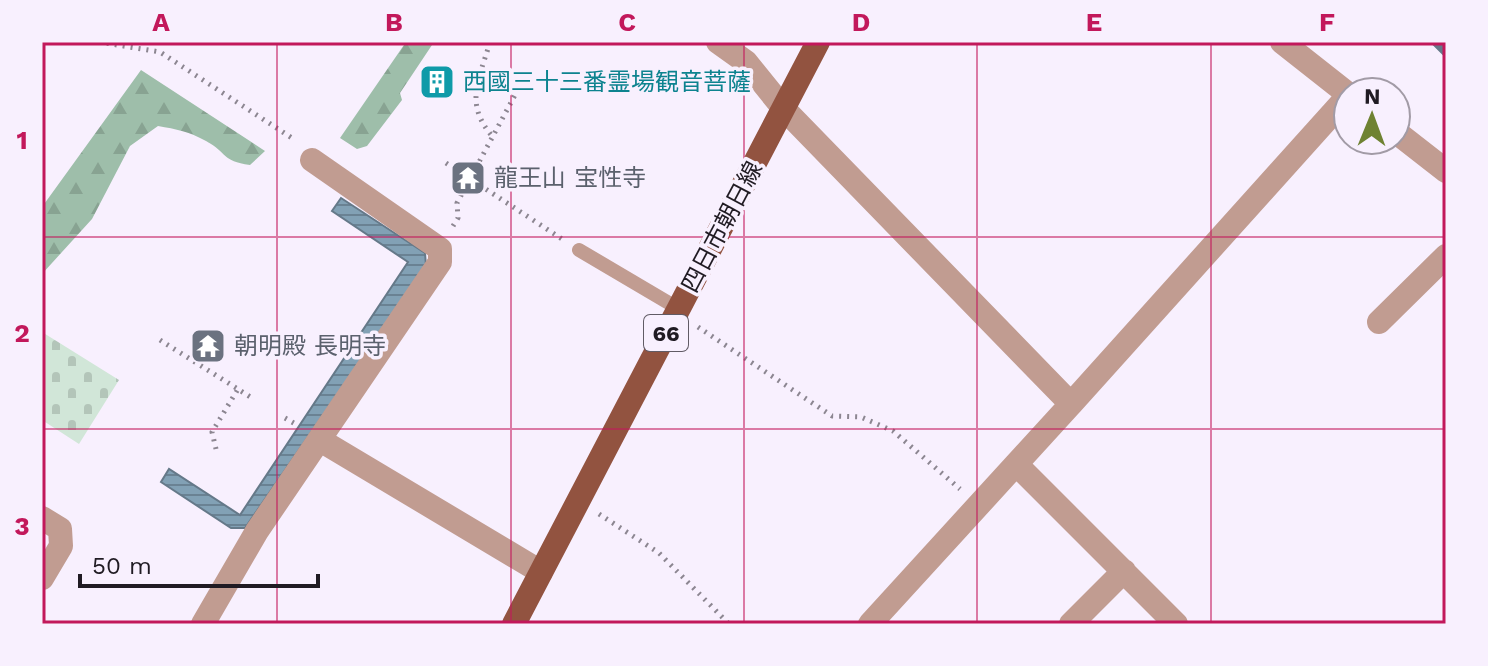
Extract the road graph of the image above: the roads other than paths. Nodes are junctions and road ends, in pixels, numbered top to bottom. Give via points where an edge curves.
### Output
1 (718, 42) edge
2 (818, 42) edge
3 (1282, 42) edge
4 (1332, 82) edge
5 (784, 109) junction
6 (1332, 113) edge
7 (1412, 144) edge
8 (312, 160) road end
9 (1446, 171) edge
10 (579, 250) road end
11 (1446, 256) edge
12 (678, 311) junction
13 (1379, 322) dead end
14 (1071, 404) junction
15 (320, 440) junction
16 (1017, 465) junction
17 (42, 518) edge
18 (1124, 571) junction
19 (541, 572) junction
20 (42, 578) edge
21 (1164, 620) edge
22 (203, 624) edge
23 (514, 624) edge
24 (870, 624) edge
25 (1071, 624) edge

1 - 5 street via 746,62
2 - 5 main road, 四日市朝日線 / 66
3 - 4 street
5 - 12 main road, 四日市朝日線 / 66
5 - 14 street
6 - 14 street
7 - 9 street
8 - 15 street via 440,249 440,262
10 - 12 lane
11 - 13 street
12 - 19 main road, 四日市朝日線 / 66
14 - 16 street
15 - 19 street
15 - 22 street via 257,531
16 - 18 street
16 - 24 street
17 - 20 street via 60,529 61,546
18 - 21 street
18 - 25 street
19 - 23 main road, 四日市朝日線 / 66

